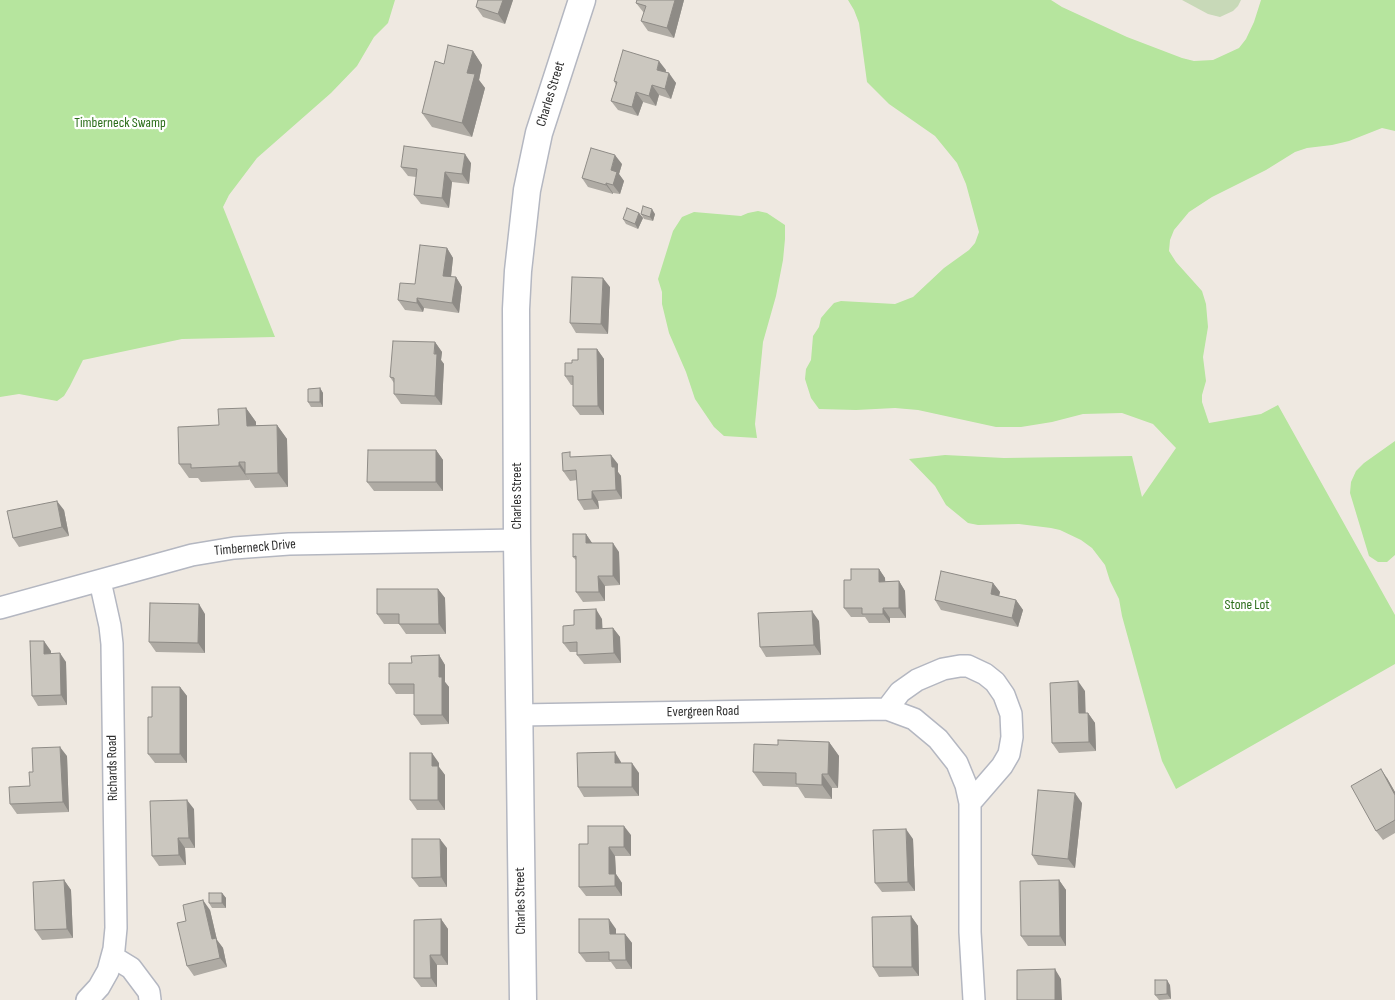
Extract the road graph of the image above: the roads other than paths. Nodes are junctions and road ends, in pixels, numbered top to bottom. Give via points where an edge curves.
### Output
1 (582, 0) edge
2 (517, 540) junction
3 (100, 581) junction
4 (0, 608) edge
5 (886, 709) junction
6 (519, 715) junction
7 (970, 803) junction
8 (113, 957) junction
9 (87, 1000) edge
10 (150, 1000) edge
11 (523, 1000) edge
12 (974, 1000) edge

1 - 2 street, Charles Street via 539,133 521,236 516,309
2 - 3 street, Timberneck Drive via 234,548 192,555
2 - 6 street, Charles Street
3 - 4 street, Timberneck Drive
3 - 8 street, Richards Road via 112,644 116,928
5 - 6 street, Evergreen Road
5 - 7 street, Evergreen Road via 914,719 938,739 962,774
5 - 7 street via 900,692 917,680 953,666 968,666 995,682 1011,714 1011,746 1002,766
6 - 11 street, Charles Street
7 - 12 street, Evergreen Road via 970,932
8 - 9 street, Richards Road via 104,980
8 - 10 street via 131,968 149,992

